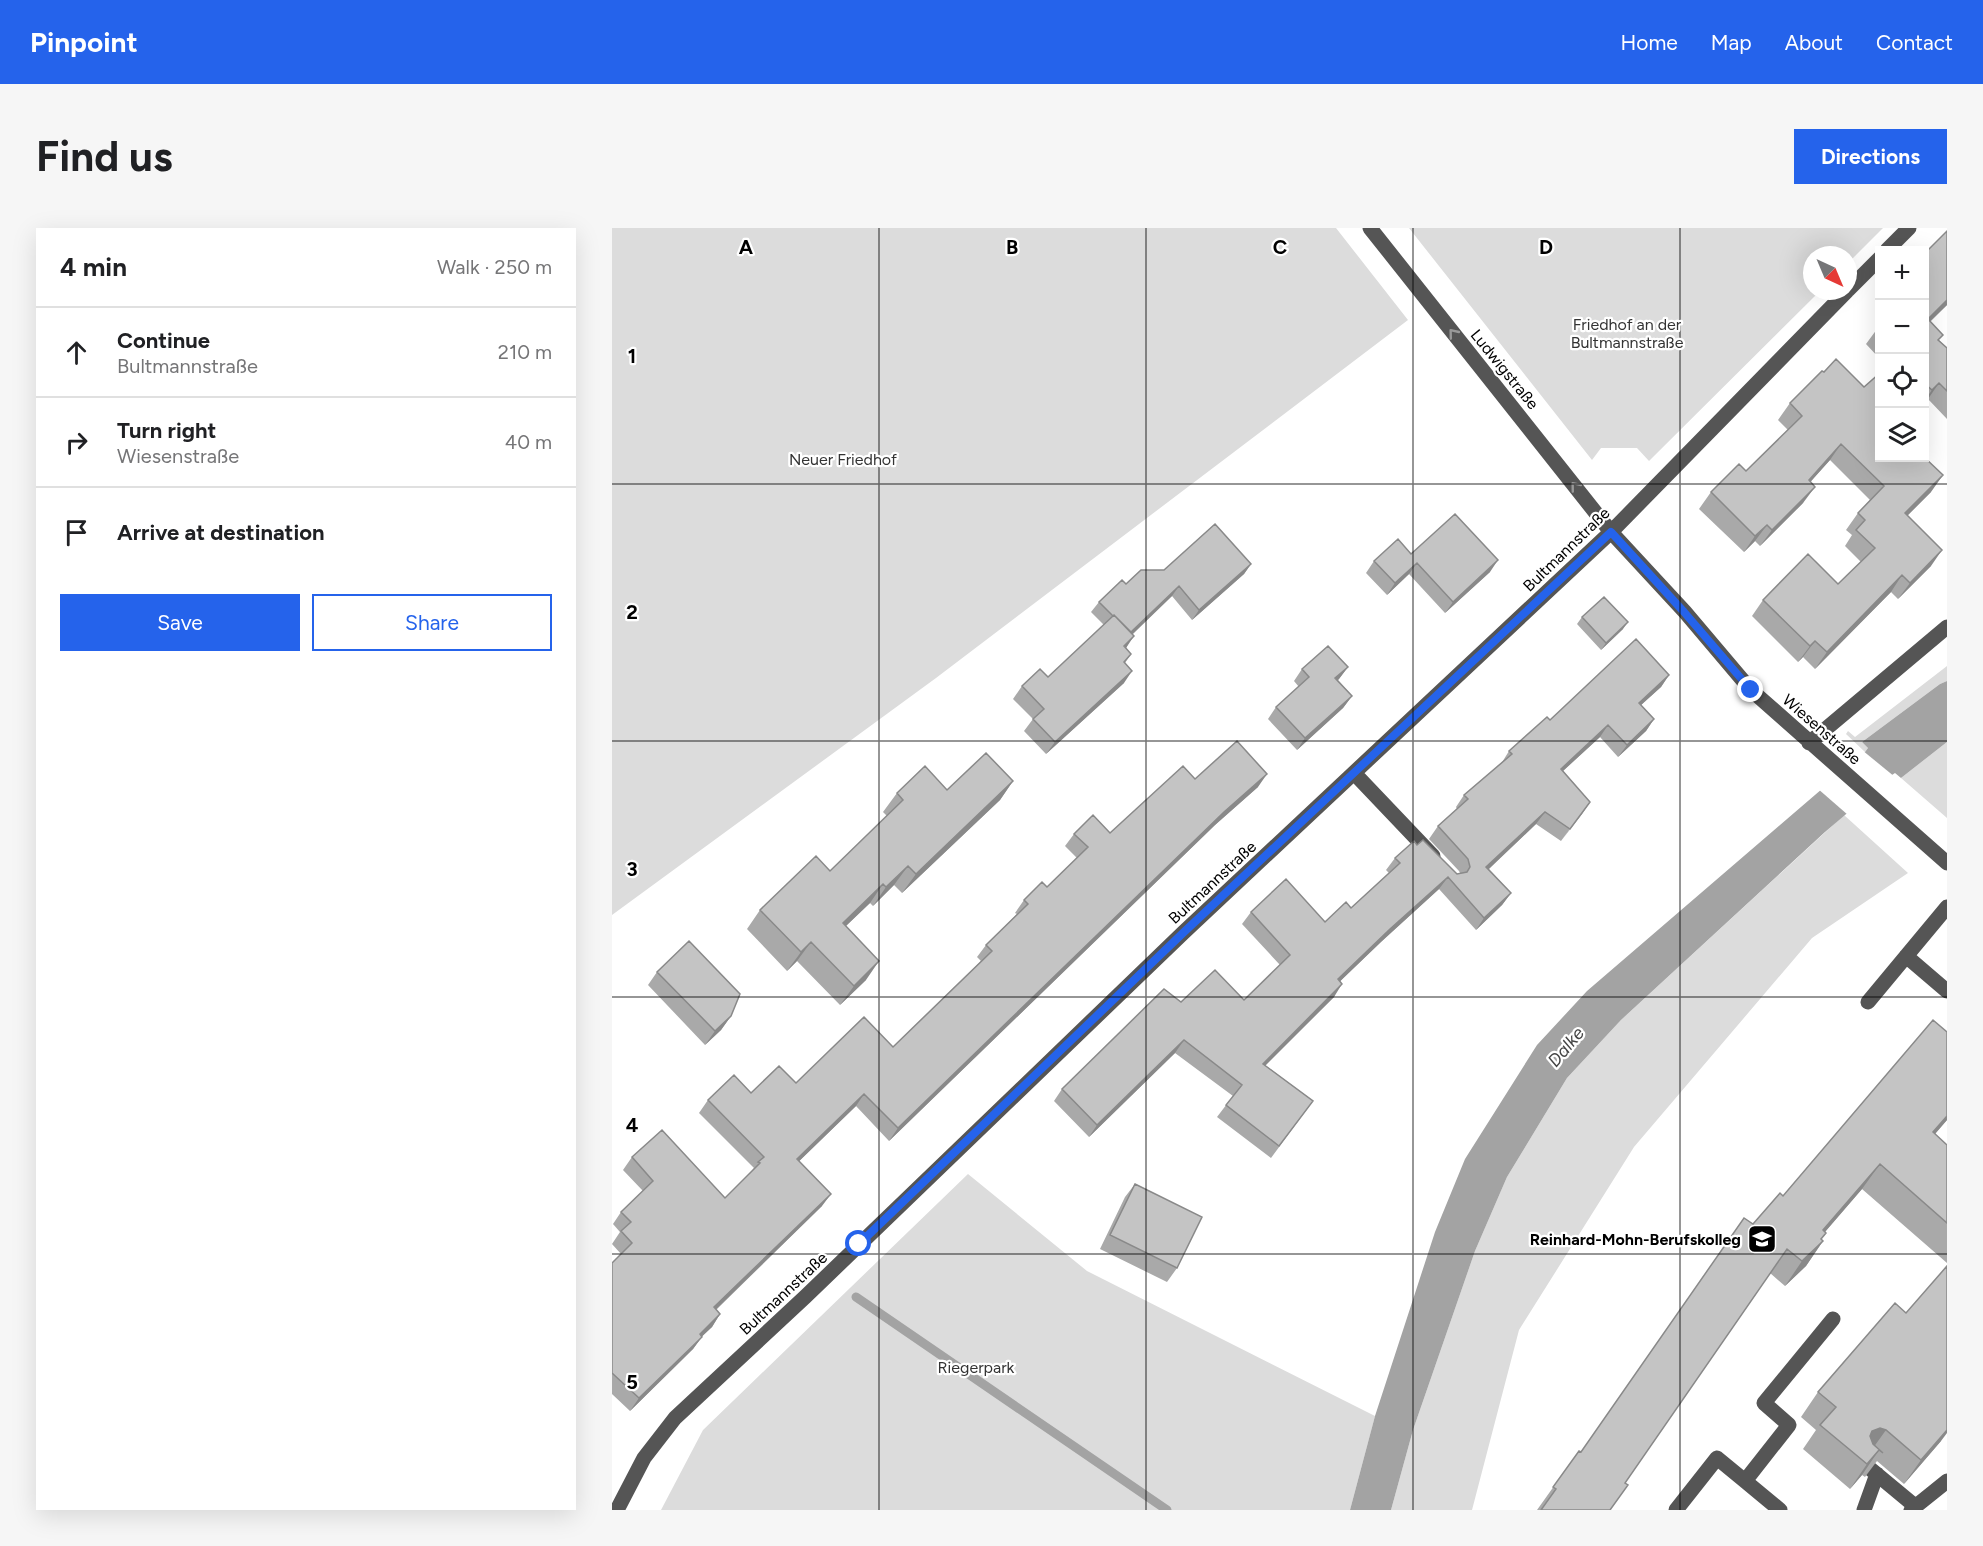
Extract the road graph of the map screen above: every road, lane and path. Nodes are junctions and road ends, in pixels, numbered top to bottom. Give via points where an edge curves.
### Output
1 (1370, 228) edge
2 (1909, 228) edge
3 (1891, 246) edge
4 (1875, 263) edge
5 (1857, 280) edge
6 (1837, 300) edge
7 (1611, 532) junction
8 (1947, 627) edge
9 (1809, 743) junction
10 (1354, 773) junction
11 (1947, 863) edge
12 (1444, 868) edge
13 (1947, 907) edge
14 (1906, 957) junction
15 (1947, 991) edge
16 (1868, 1002) dead end
17 (1833, 1319) dead end
18 (1862, 1462) edge
19 (1877, 1474) junction
20 (1745, 1481) junction
21 (1947, 1481) edge
22 (1913, 1508) edge
23 (616, 1510) edge
24 (1676, 1510) edge
25 (1780, 1510) edge
26 (1864, 1510) edge

7 -> 1 street, Ludwigstraße
2 - 3 street
4 - 5 street, Bultmannstraße
6 - 7 street, Bultmannstraße
7 - 9 street, Wiesenstraße via 1751,690
7 - 10 street, Bultmannstraße
8 - 9 street
9 - 11 street, Wiesenstraße
10 - 12 street
10 - 23 street, Bultmannstraße via 675,1418 644,1458
13 - 14 street
14 - 15 street
14 - 16 street
17 - 20 street via 1764,1403 1789,1425
18 - 19 street
19 - 22 street
19 - 26 street
20 - 24 street via 1717,1458
20 - 25 street
21 - 22 street

